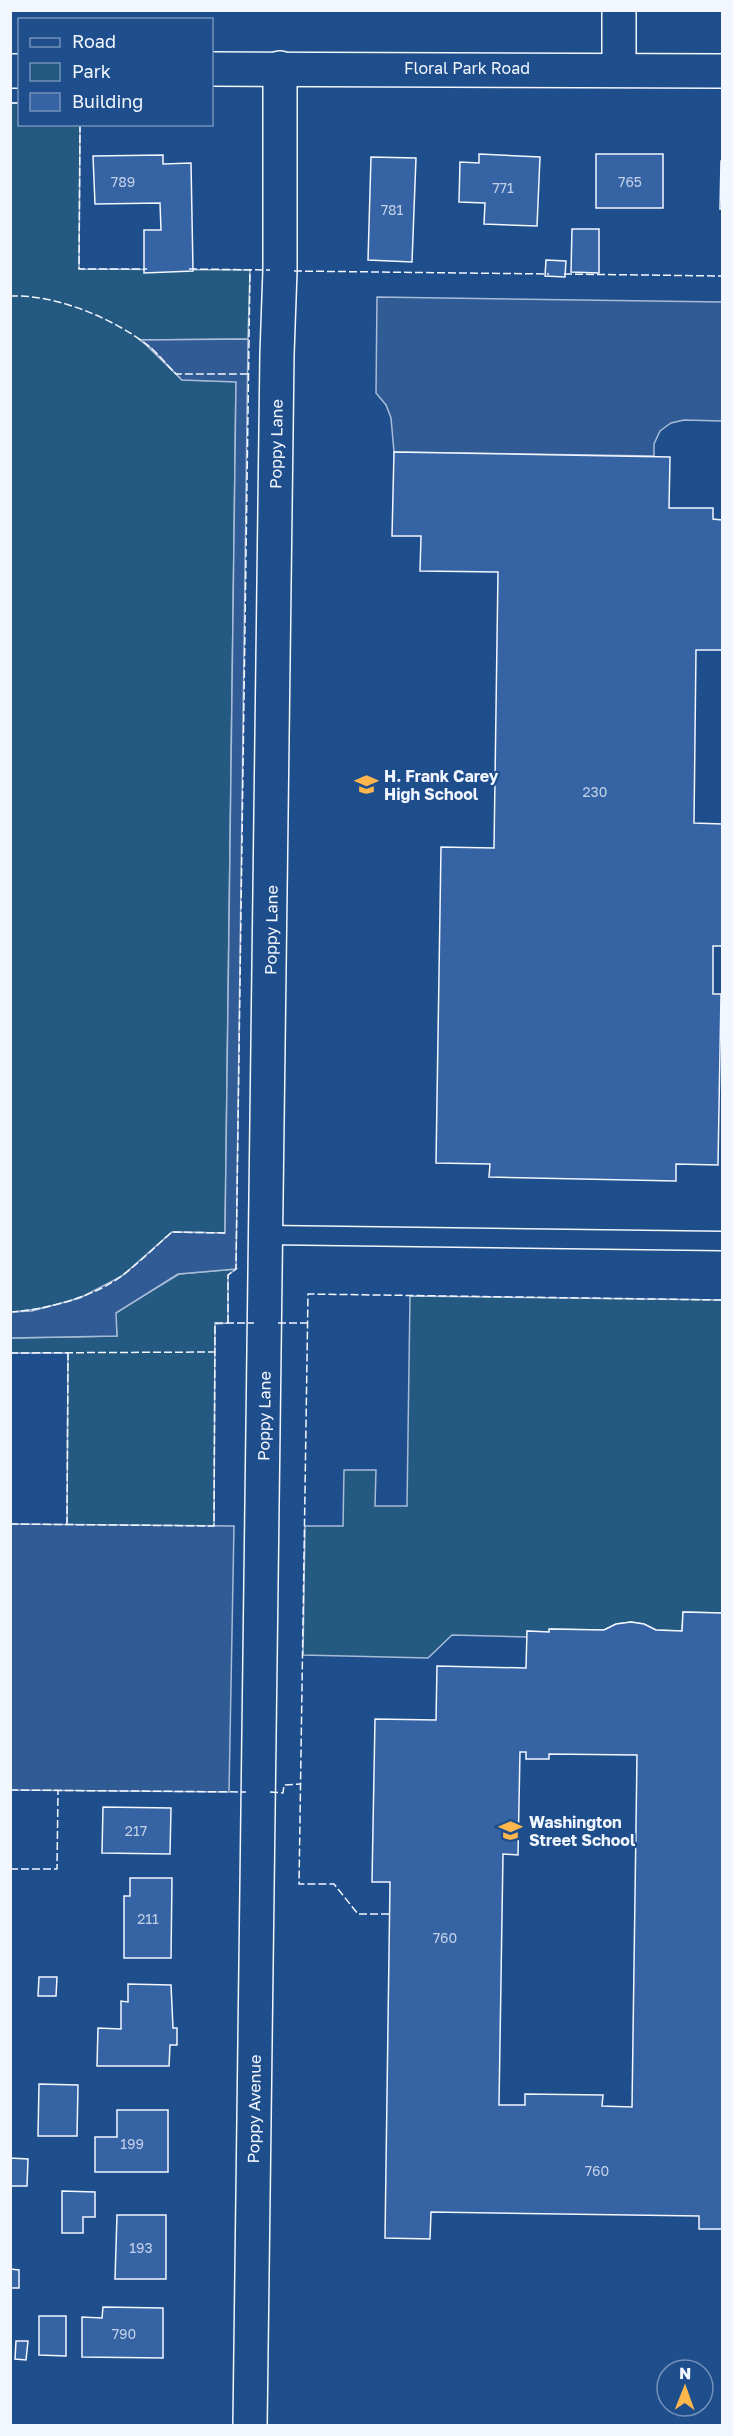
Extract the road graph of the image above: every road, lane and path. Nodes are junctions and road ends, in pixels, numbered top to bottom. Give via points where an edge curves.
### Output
1 (619, 10) edge
2 (280, 68) junction
3 (213, 69) edge
4 (619, 69) junction
5 (723, 71) edge
6 (267, 1235) junction
7 (723, 1241) edge
8 (258, 1792) joint
9 (250, 2426) edge

1 - 4 street
2 - 3 street, Floral Park Road
2 - 4 street, Floral Park Road
2 - 6 street, Poppy Lane
4 - 5 street, Floral Park Road
6 - 7 lane
6 - 8 street, Poppy Lane
8 - 9 street, Poppy Avenue

